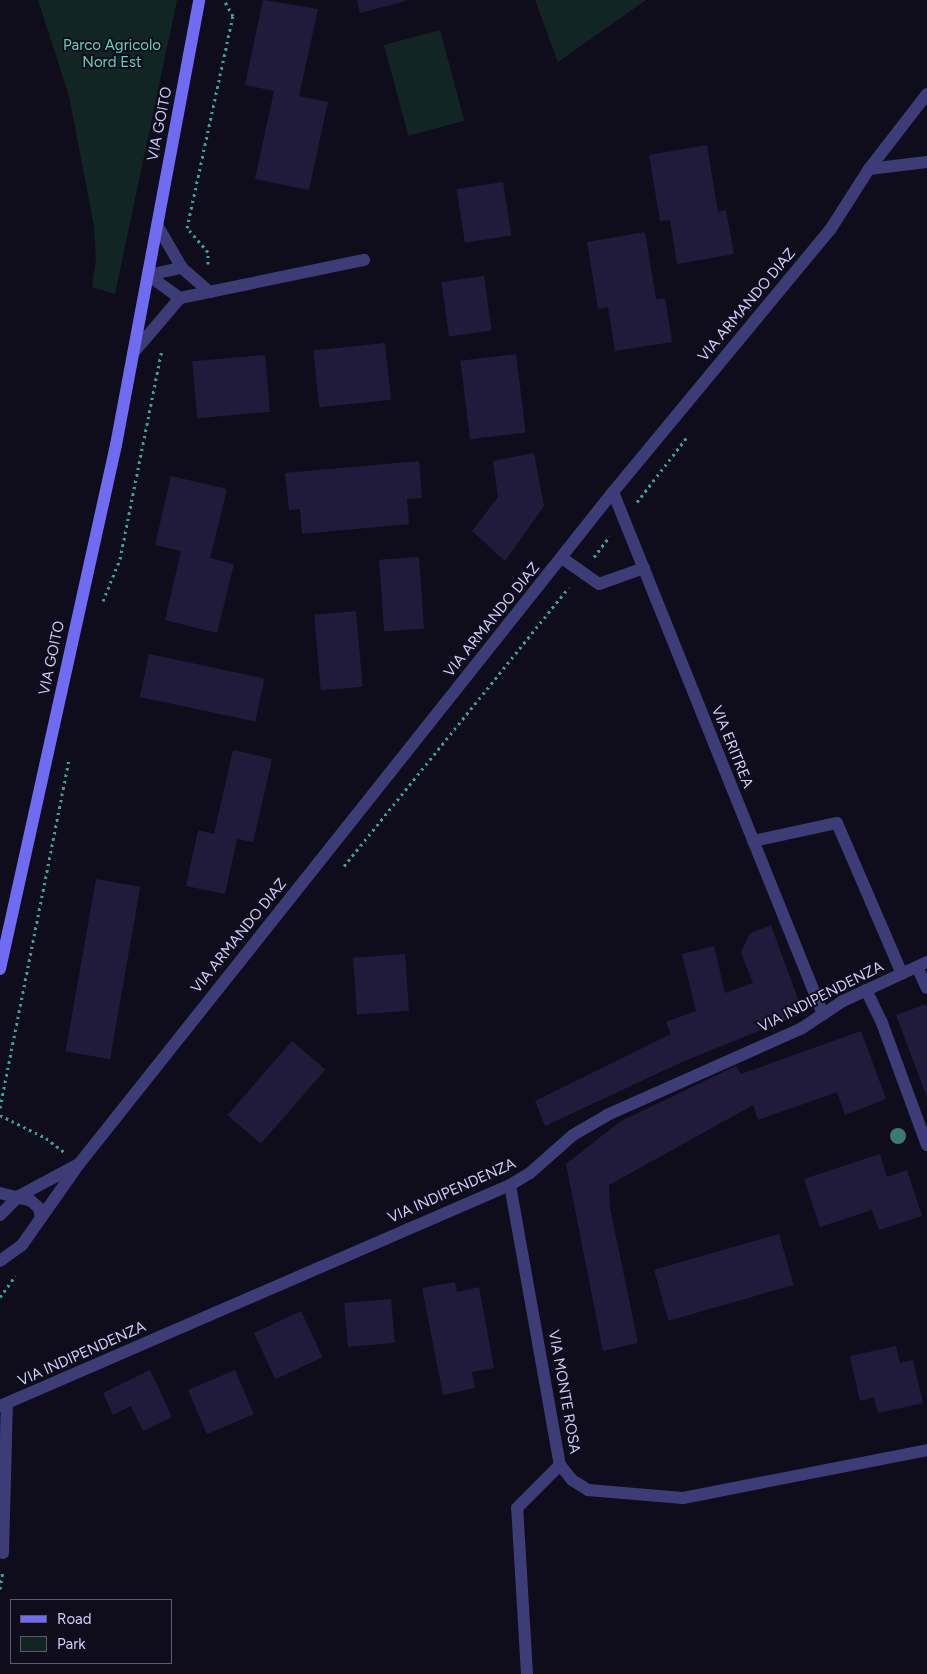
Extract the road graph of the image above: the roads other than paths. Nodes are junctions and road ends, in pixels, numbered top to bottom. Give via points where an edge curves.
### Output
1 (199, 0) edge
2 (927, 94) edge
3 (927, 162) edge
4 (869, 168) junction
5 (157, 225) junction
6 (364, 260) dead end
7 (182, 268) junction
8 (148, 275) junction
9 (210, 292) junction
10 (180, 298) junction
11 (133, 353) junction
12 (613, 492) junction
13 (562, 558) junction
14 (644, 568) junction
15 (753, 840) junction
16 (4, 938) edge
17 (922, 964) edge
18 (0, 970) edge
19 (902, 974) junction
20 (927, 988) edge
21 (866, 990) junction
22 (823, 1014) junction
23 (927, 1145) edge
24 (79, 1164) junction
25 (510, 1185) junction
26 (0, 1193) edge
27 (19, 1196) junction
28 (0, 1214) edge
29 (41, 1218) junction
30 (0, 1261) edge
31 (4, 1405) edge
32 (927, 1450) edge
33 (560, 1465) junction
34 (2, 1553) dead end
35 (527, 1674) edge

1 - 5 street, VIA GOITO
2 - 4 street, VIA ARMANDO DIAZ
3 - 4 street
4 - 12 street, VIA ARMANDO DIAZ via 830,230
5 - 7 street
5 - 8 street, VIA GOITO
6 - 9 street
7 - 8 street
7 - 9 street
8 - 10 street
8 - 11 street, VIA GOITO
9 - 10 street
10 - 11 street, VIA GOITO
11 - 16 street, VIA GOITO
12 - 13 street, VIA ARMANDO DIAZ
12 - 14 street, VIA ERITREA
13 - 14 street via 599,584
13 - 24 street, VIA ARMANDO DIAZ
14 - 15 street, VIA ERITREA
15 - 19 street via 837,823
15 - 22 street, VIA ERITREA
16 - 18 street, VIA GOITO
17 - 19 street, VIA INDIPENDENZA
17 - 20 street
19 - 21 street, VIA INDIPENDENZA
21 - 22 street, VIA INDIPENDENZA
21 - 23 street via 882,1023
22 - 25 street, VIA INDIPENDENZA via 802,1028 607,1115 573,1135 530,1173
24 - 27 street, VIA ARMANDO DIAZ
24 - 29 street, VIA ARMANDO DIAZ
25 - 31 street, VIA INDIPENDENZA
25 - 33 street, VIA MONTE ROSA
26 - 27 street
27 - 28 street
27 - 29 street via 39,1208
29 - 30 street, VIA ARMANDO DIAZ via 22,1245
31 - 34 street
32 - 33 street, VIA MONTE ROSA via 683,1498 588,1490 572,1480
33 - 35 street via 517,1508

